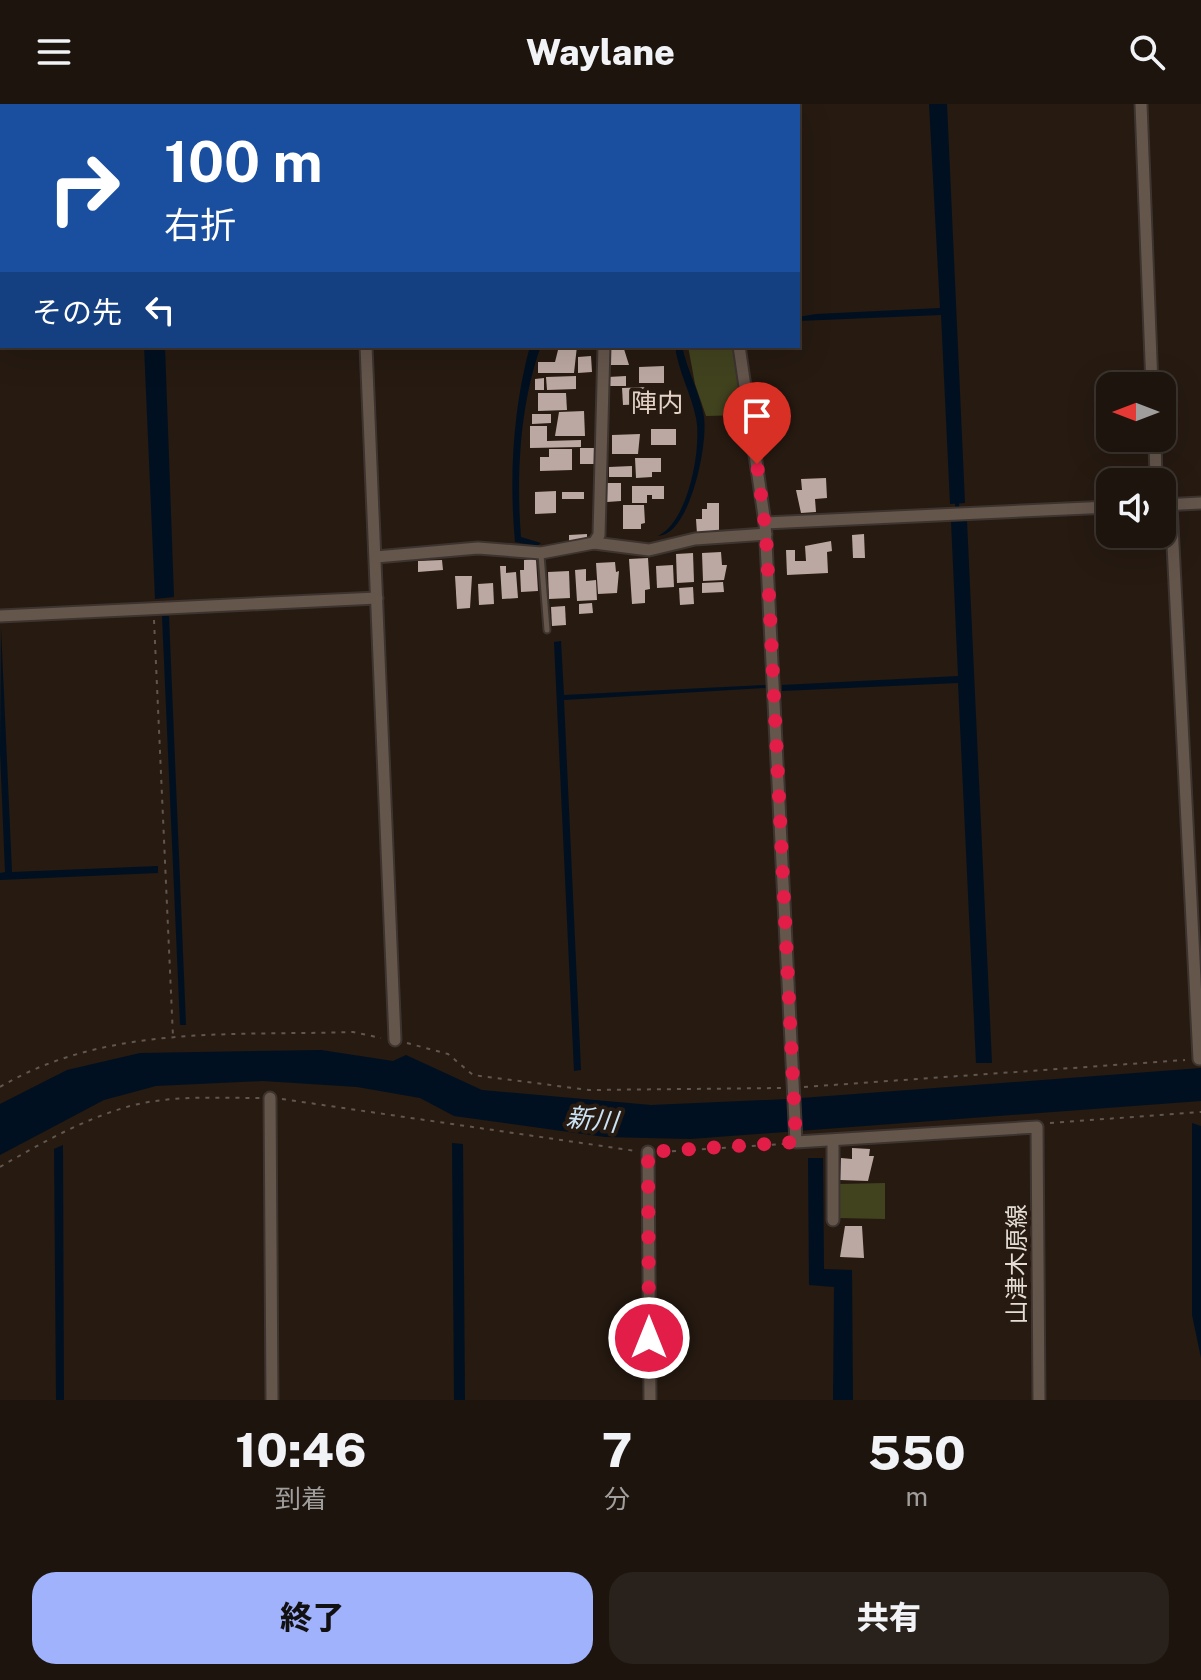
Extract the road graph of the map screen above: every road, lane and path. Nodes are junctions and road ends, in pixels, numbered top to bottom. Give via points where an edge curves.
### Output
1 (1141, 104) edge
2 (366, 348) edge
3 (604, 348) edge
4 (739, 348) edge
5 (1151, 372) edge
6 (1201, 503) edge
7 (1176, 504) edge
8 (1096, 508) edge
9 (766, 528) junction
10 (594, 543) junction
11 (1169, 548) edge
12 (541, 553) junction
13 (376, 557) junction
14 (377, 598) junction
15 (153, 608) junction
16 (0, 616) edge
17 (547, 630) dead end
18 (174, 1038) junction
19 (395, 1040) junction
20 (1199, 1059) joint
21 (0, 1087) edge
22 (794, 1091) junction
23 (270, 1098) junction
24 (1201, 1112) edge
25 (1037, 1127) junction
26 (796, 1139) junction
27 (833, 1141) junction
28 (648, 1152) junction
29 (0, 1167) edge
30 (833, 1220) dead end
31 (272, 1400) edge
32 (650, 1400) edge
33 (1039, 1400) edge

1 - 5 street
2 - 13 street
3 - 10 street via 599,535
4 - 9 street
6 - 7 street
8 - 9 street
9 - 10 street via 649,550
9 - 22 street
10 - 12 street
11 - 20 street
12 - 13 street via 478,548
12 - 17 lane
13 - 14 street
14 - 15 street
14 - 19 street
15 - 16 street
15 - 18 path
18 - 19 path via 353,1032
18 - 21 path via 111,1043 69,1054
19 - 22 path via 448,1054 473,1075 589,1090
20 - 22 path
22 - 26 street
23 - 28 path
23 - 29 path via 181,1098 129,1106 49,1138
23 - 31 street
24 - 25 path
25 - 27 street
25 - 33 street, 山津木原線
26 - 27 street
26 - 28 path
27 - 30 street
28 - 32 street

